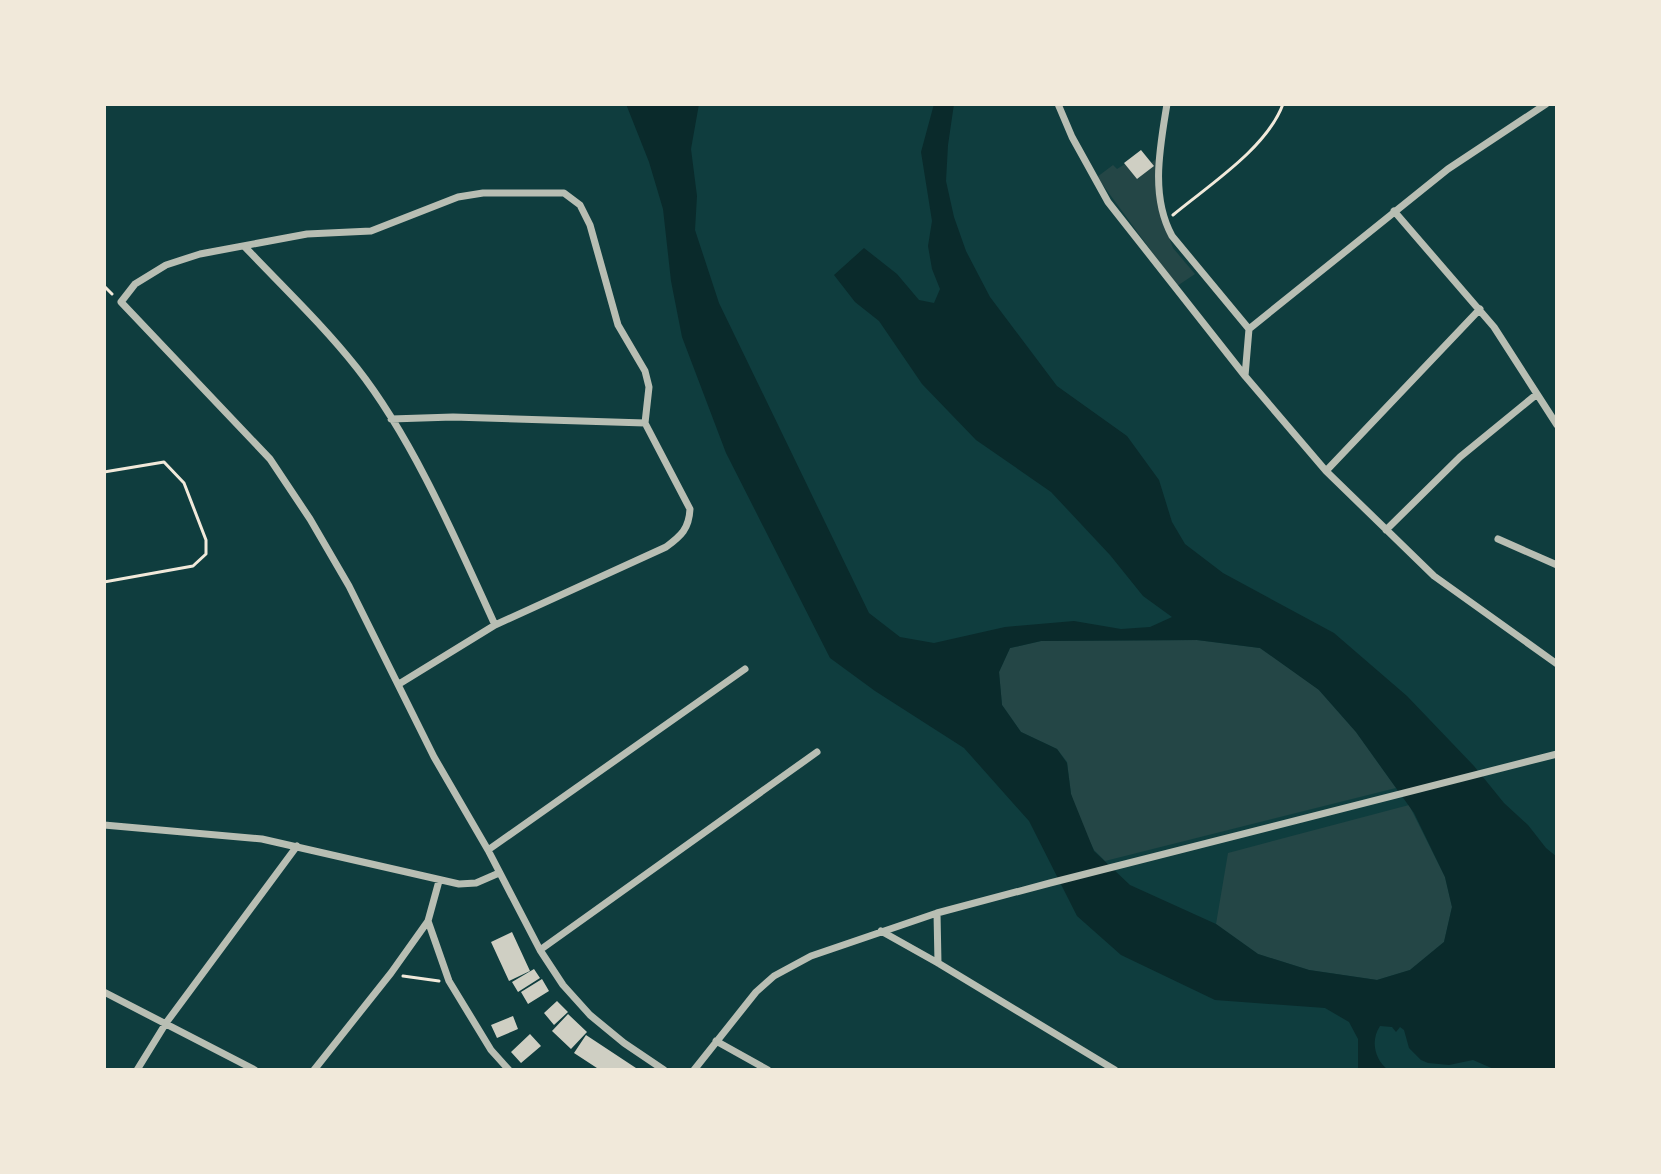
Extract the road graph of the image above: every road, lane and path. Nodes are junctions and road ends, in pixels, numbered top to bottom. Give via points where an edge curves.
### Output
1 (1058, 104) edge
2 (1167, 104) edge
3 (1283, 104) edge
4 (1546, 104) edge
5 (1394, 211) junction
6 (1164, 223) junction
7 (245, 247) junction
8 (1480, 309) junction
9 (1249, 329) junction
10 (1245, 376) junction
11 (1537, 394) junction
12 (391, 419) junction
13 (645, 423) junction
14 (1557, 425) edge
15 (1326, 471) junction
16 (104, 472) edge
17 (1386, 530) junction
18 (1498, 539) dead end
19 (1557, 565) edge
20 (104, 582) edge
21 (495, 625) junction
22 (1557, 650) edge
23 (1553, 661) edge
24 (745, 669) dead end
25 (399, 684) junction
26 (817, 752) dead end
27 (1557, 754) edge
28 (104, 825) edge
29 (297, 846) junction
30 (488, 850) junction
31 (499, 873) junction
32 (439, 881) junction
33 (937, 913) junction
34 (428, 921) junction
35 (881, 931) junction
36 (540, 950) junction
37 (938, 963) junction
38 (391, 973) junction
39 (449, 981) junction
40 (104, 992) edge
41 (166, 1023) junction
42 (716, 1041) junction
43 (137, 1070) edge
44 (255, 1070) edge
45 (314, 1070) edge
46 (509, 1070) edge
47 (664, 1070) edge
48 (694, 1070) edge
49 (768, 1070) edge
50 (1115, 1070) edge

1 - 10 street via 1108,202
2 - 6 street via 1158,167
3 - 6 path via 1258,144
4 - 5 street
5 - 8 street
5 - 9 street
6 - 9 street
7 - 12 street via 358,369
7 - 13 street via 307,234 371,231 458,197 564,193 580,205 590,225 618,325 645,371
7 - 25 street via 166,265 135,284 121,302 270,459 349,586
8 - 11 street
8 - 15 street
9 - 10 street
10 - 15 street
11 - 14 street
11 - 17 street via 1460,457
12 - 13 street
12 - 21 street
13 - 21 street via 690,509 682,535
15 - 17 street
16 - 20 path via 164,462 184,483 206,540 206,554 193,566
17 - 23 street via 1434,576
18 - 19 street
21 - 25 street
22 - 23 street
24 - 30 street
25 - 30 street
26 - 36 street
27 - 33 street
28 - 29 street
29 - 32 street
29 - 41 street
30 - 31 street
31 - 32 street via 476,883
31 - 36 street
32 - 34 street
33 - 35 street
33 - 37 street
34 - 38 street
34 - 39 street
35 - 37 street
35 - 42 street via 811,956 774,976
36 - 47 street via 590,1015
37 - 50 street
38 - 39 path
38 - 45 street
39 - 46 street
40 - 41 street
41 - 43 street
41 - 44 street
42 - 48 street
42 - 49 street

